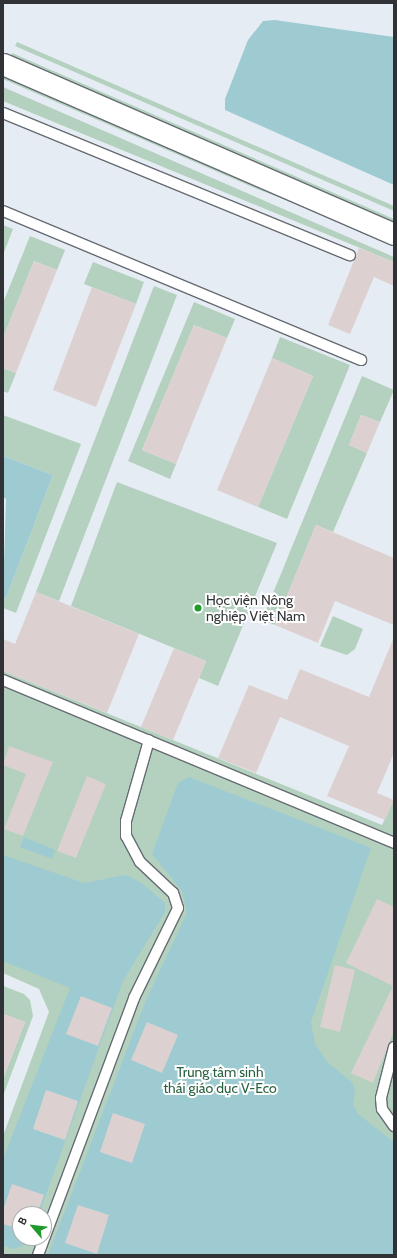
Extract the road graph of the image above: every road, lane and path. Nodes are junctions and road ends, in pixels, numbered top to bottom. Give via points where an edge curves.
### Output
1 (3, 64) edge
2 (3, 113) edge
3 (3, 211) edge
4 (394, 234) edge
5 (350, 255) dead end
6 (361, 360) dead end
7 (3, 680) edge
8 (149, 740) junction
9 (394, 843) edge
10 (394, 1047) edge
11 (394, 1126) edge
12 (38, 1255) edge

1 - 4 street
2 - 5 lane
3 - 6 lane
7 - 8 lane
8 - 9 lane
8 - 12 lane via 126,821 126,836 140,862 173,893 178,908 134,998
10 - 11 lane via 381,1098 382,1109

